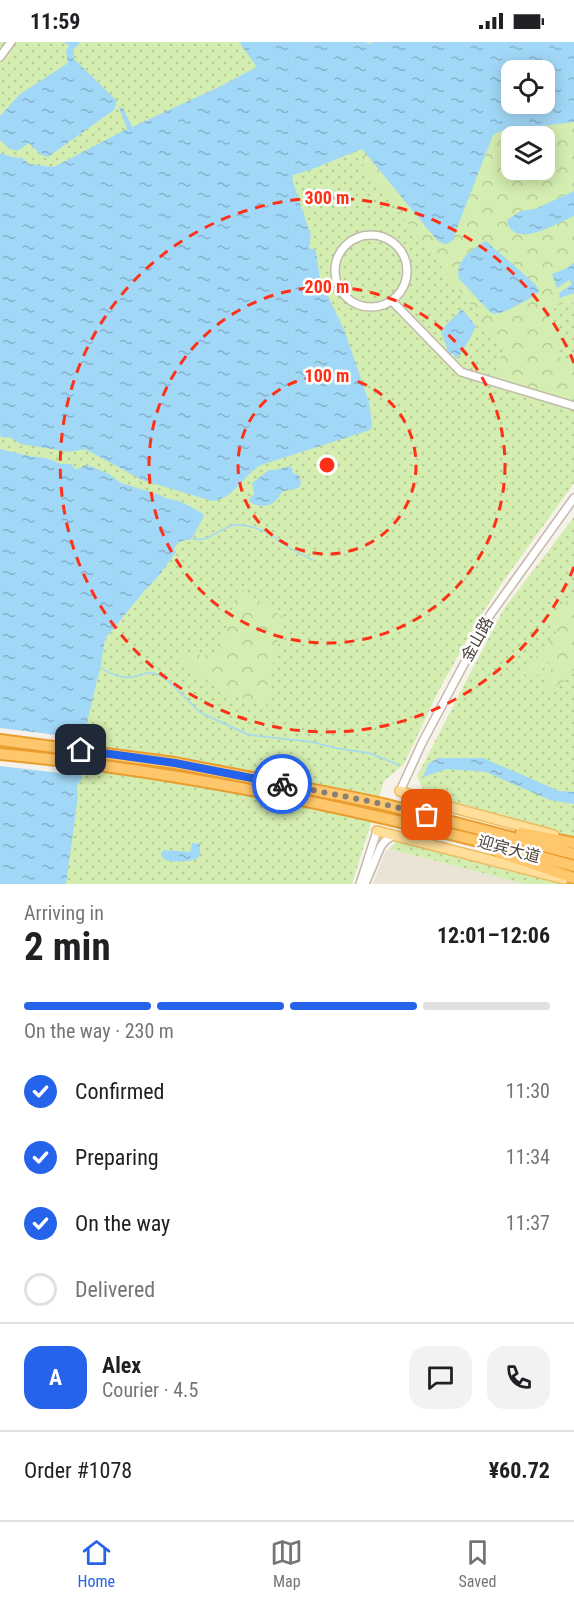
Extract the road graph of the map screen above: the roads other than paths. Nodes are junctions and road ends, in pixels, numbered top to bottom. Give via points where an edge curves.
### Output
1 (11, 42) edge
2 (0, 57) edge
3 (392, 301) junction
4 (574, 406) edge
5 (574, 498) edge
6 (0, 740) edge
7 (0, 754) edge
8 (400, 791) joint
9 (304, 794) junction
10 (350, 810) junction
11 (377, 831) joint
12 (394, 836) junction
13 (572, 847) edge
14 (574, 866) edge
15 (574, 880) edge
16 (363, 884) edge

1 - 2 street
3 - 3 street via 406,282 407,270 400,248 391,240 369,234 347,243 335,262 334,273 342,293 350,301 371,308
3 - 4 street via 461,372
5 - 8 street, 金山路 via 490,615
6 - 9 highway via 175,763
7 - 9 highway
8 - 13 main road
9 - 10 highway, 迎宾大道
9 - 13 highway, 迎宾大道 via 345,796
10 - 14 highway, 迎宾大道
10 - 15 highway via 501,853
11 - 12 main road
11 - 16 street
12 - 15 main road
12 - 16 street via 381,846

